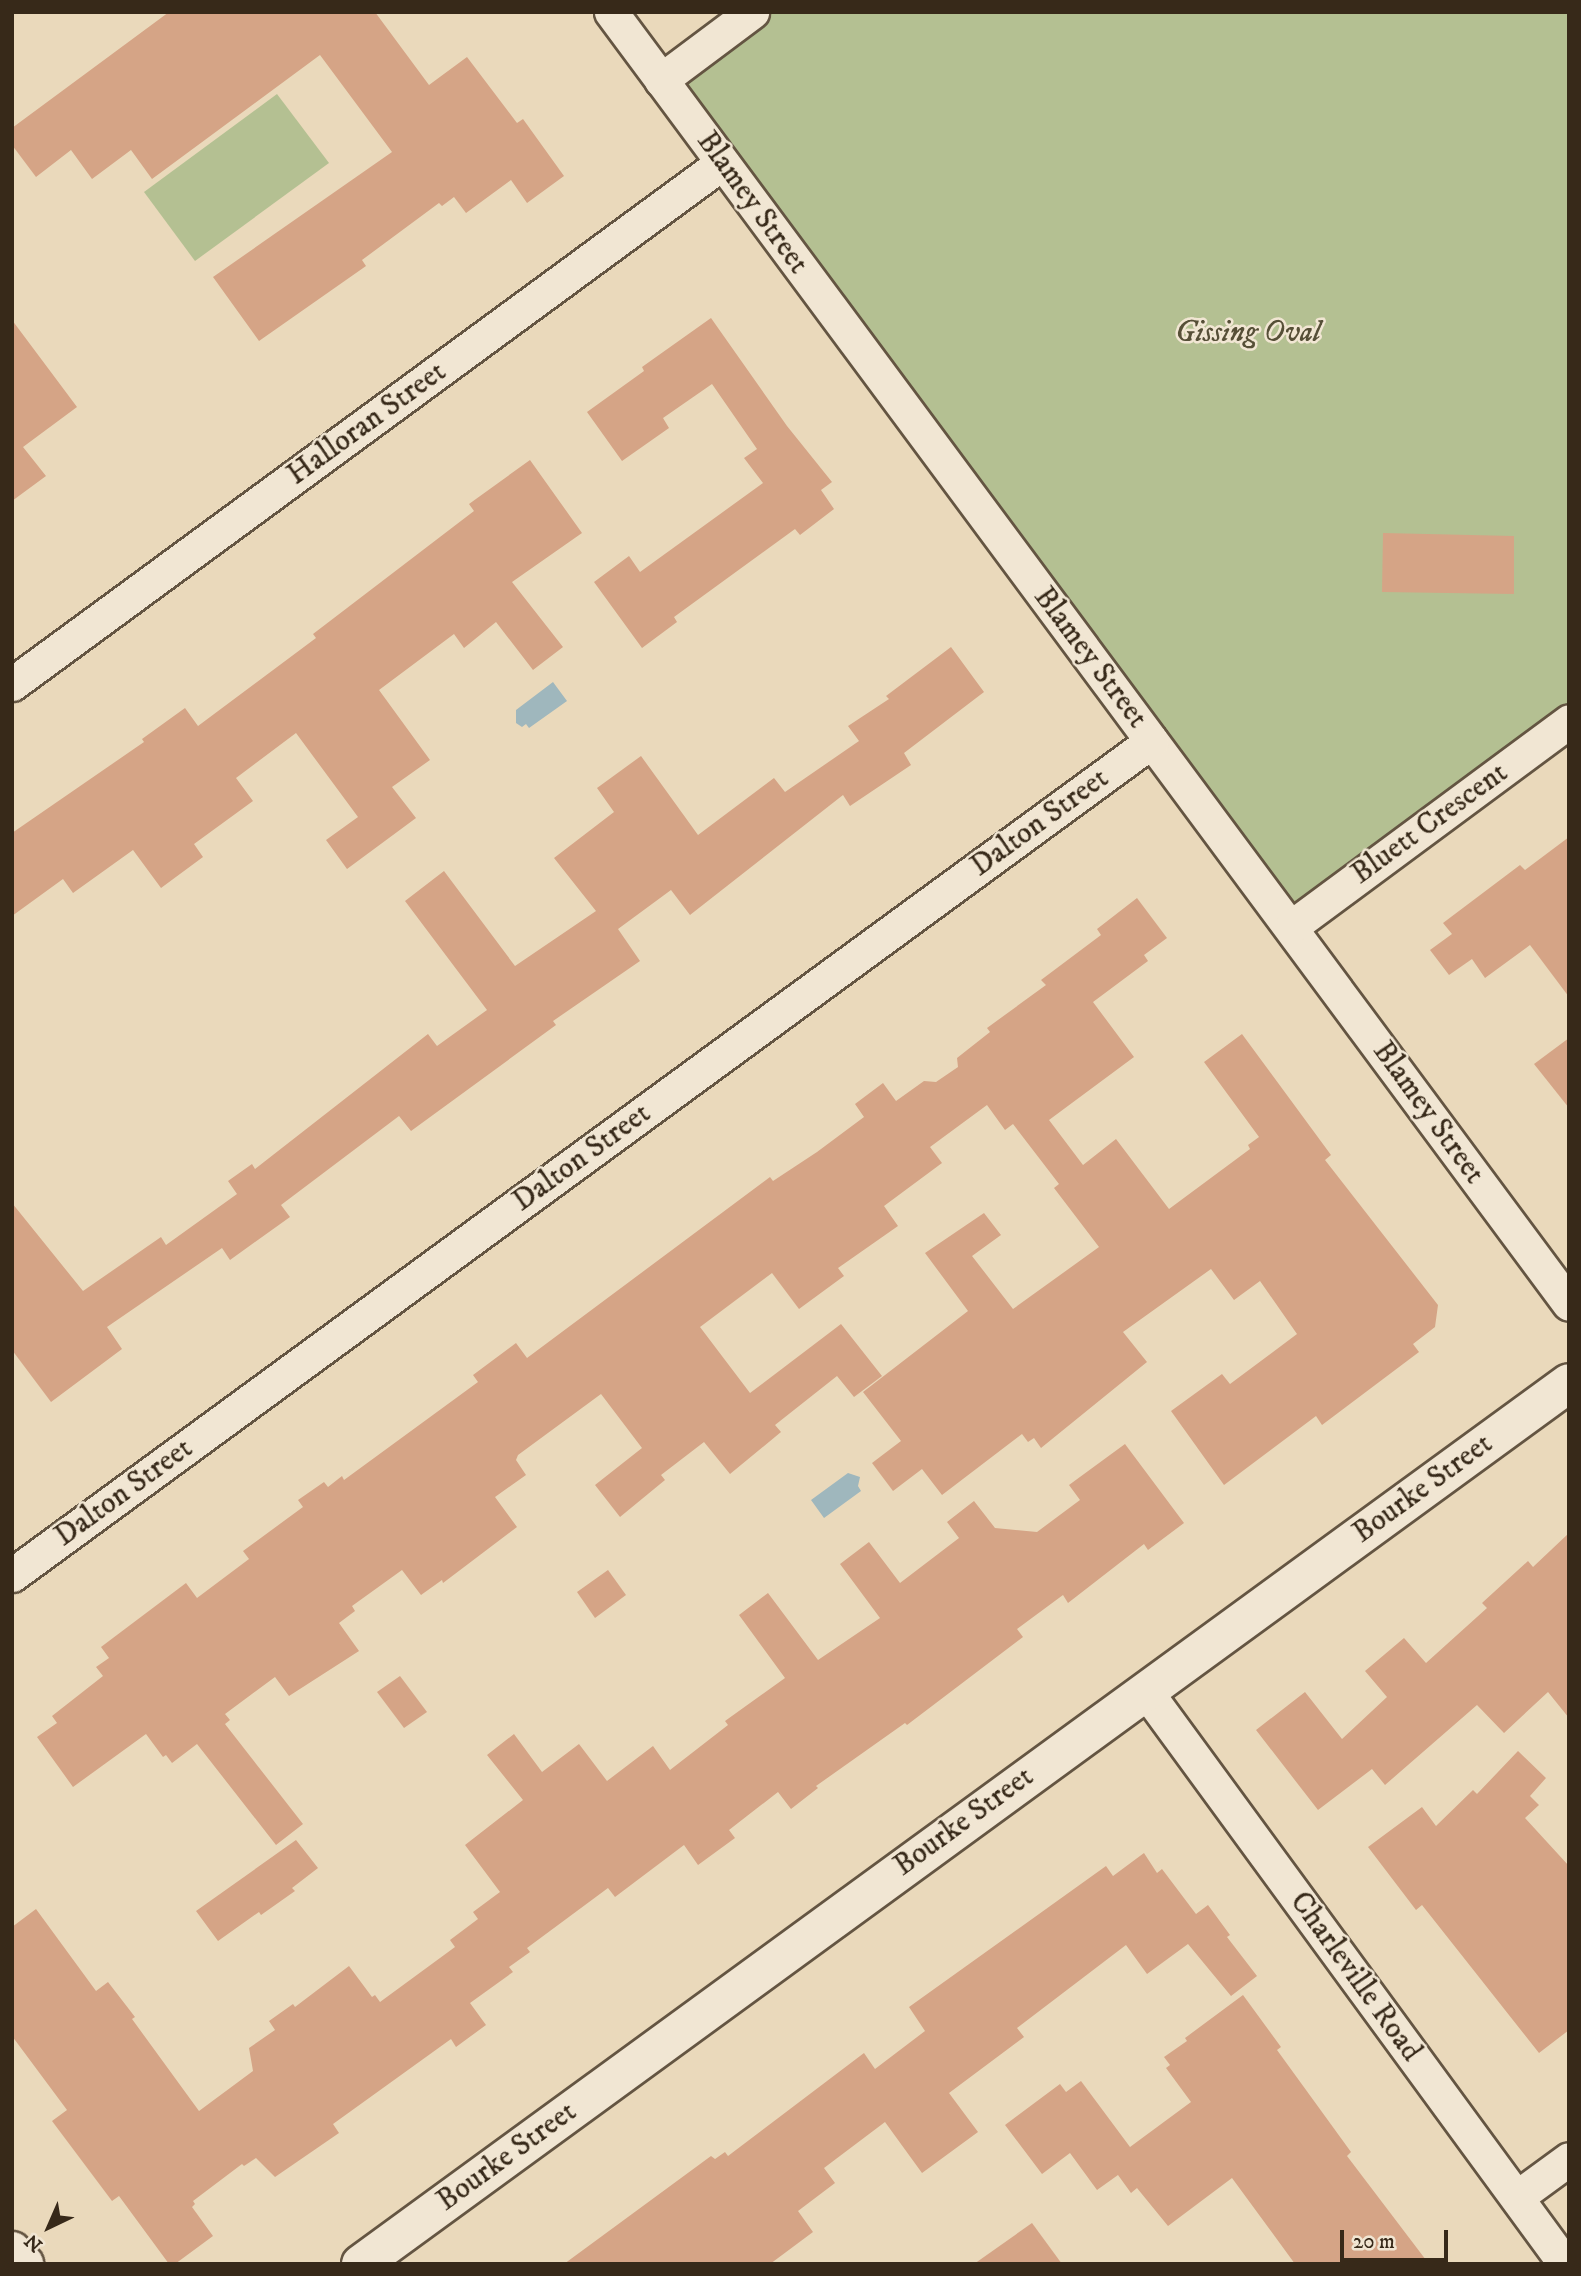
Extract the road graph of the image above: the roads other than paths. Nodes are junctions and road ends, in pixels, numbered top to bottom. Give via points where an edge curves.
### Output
1 (611, 12) edge
2 (752, 12) edge
3 (661, 79) junction
4 (722, 163) junction
5 (12, 684) edge
6 (1569, 721) edge
7 (1152, 741) junction
8 (1291, 927) junction
9 (1569, 1304) edge
10 (1569, 1383) edge
11 (12, 1575) edge
12 (1145, 1690) junction
13 (1569, 2159) edge
14 (1517, 2197) junction
15 (12, 2252) edge
16 (18, 2264) edge
17 (24, 2264) edge
18 (361, 2264) edge
19 (1565, 2264) edge

1 - 3 street, Blamey Street
2 - 3 street
3 - 4 street, Blamey Street
4 - 5 street, Halloran Street
4 - 7 street, Blamey Street
6 - 8 street, Bluett Crescent
7 - 8 street, Blamey Street
7 - 11 street, Dalton Street
8 - 9 street, Blamey Street
10 - 12 main road, Bourke Street
12 - 14 street, Charleville Road
12 - 18 main road, Bourke Street
13 - 14 street
14 - 19 street, Charleville Road
15 - 16 main road
15 - 17 main road

